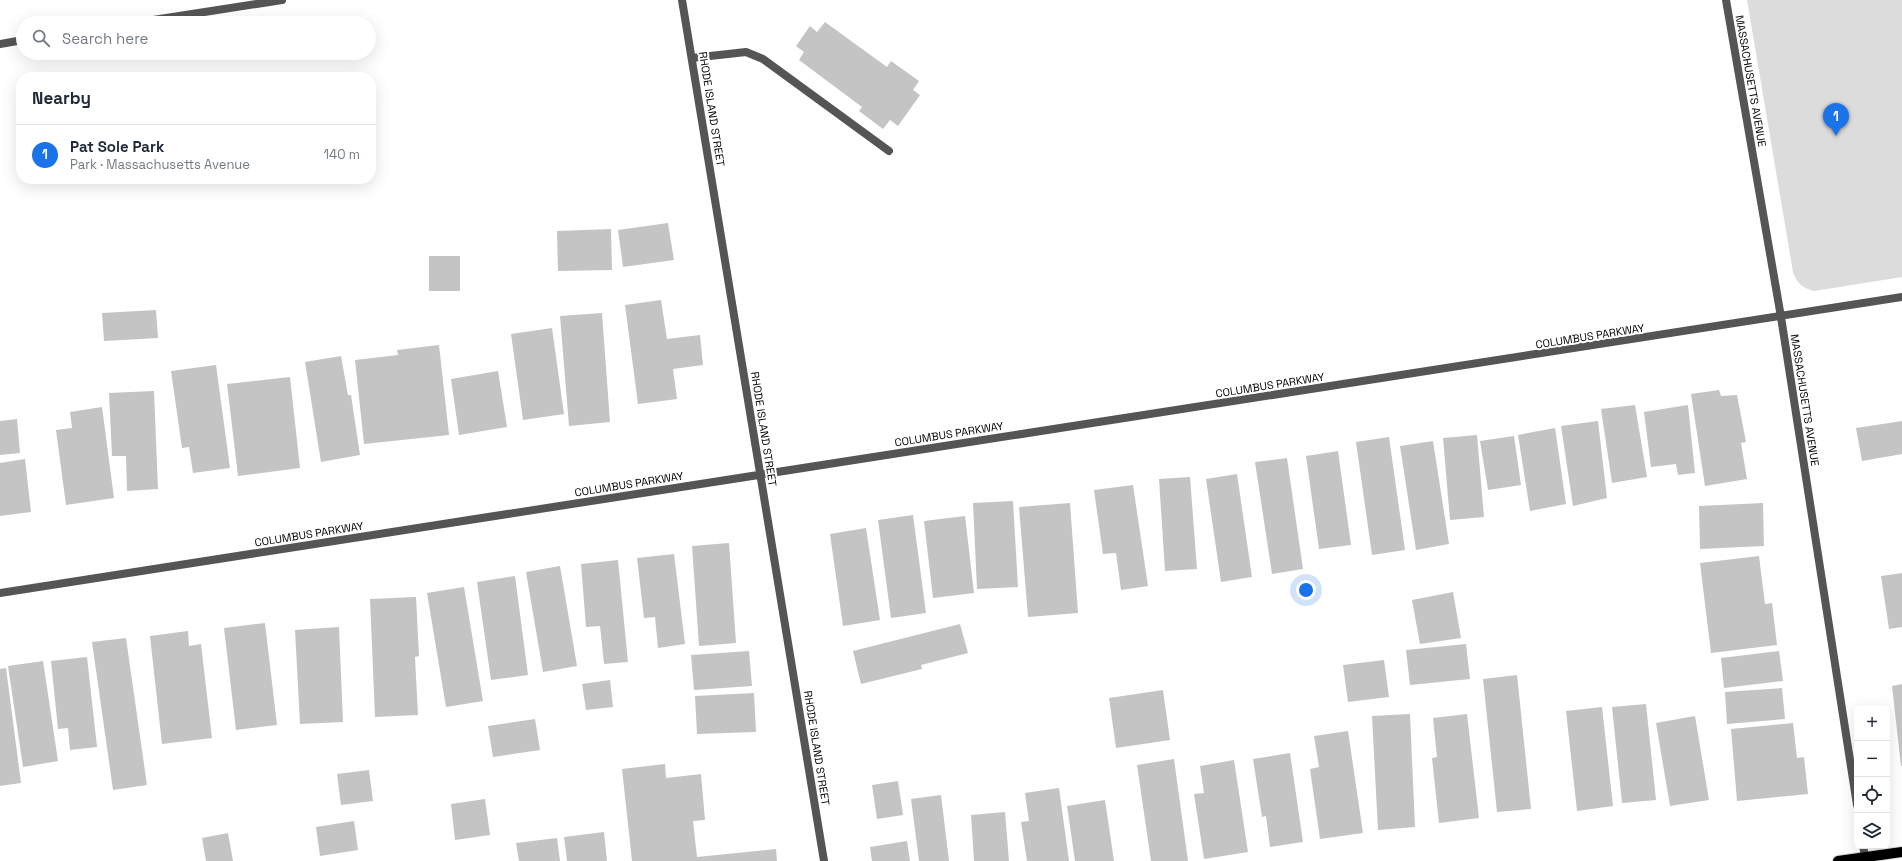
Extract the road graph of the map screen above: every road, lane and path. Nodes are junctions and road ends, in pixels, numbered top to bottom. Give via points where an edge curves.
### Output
1 (282, 0) edge
2 (682, 0) edge
3 (1726, 0) edge
4 (179, 16) edge
5 (16, 41) edge
6 (0, 44) edge
7 (692, 58) junction
8 (889, 151) dead end
9 (1902, 297) edge
10 (1781, 317) junction
11 (761, 475) junction
12 (0, 593) edge
13 (1854, 786) edge
14 (1863, 849) edge
15 (1902, 852) edge
16 (1865, 859) edge
17 (824, 861) edge
18 (1838, 861) edge

1 - 4 street
2 - 7 street, RHODE ISLAND STREET
3 - 10 street, MASSACHUSETTS AVENUE
5 - 6 street
7 - 8 street via 746,52 763,59
7 - 11 street, RHODE ISLAND STREET
9 - 10 street, COLUMBUS PARKWAY
10 - 11 street, COLUMBUS PARKWAY
10 - 13 street, MASSACHUSETTS AVENUE
11 - 12 street, COLUMBUS PARKWAY
11 - 17 street, RHODE ISLAND STREET
14 - 16 street
15 - 16 main road
16 - 18 main road

